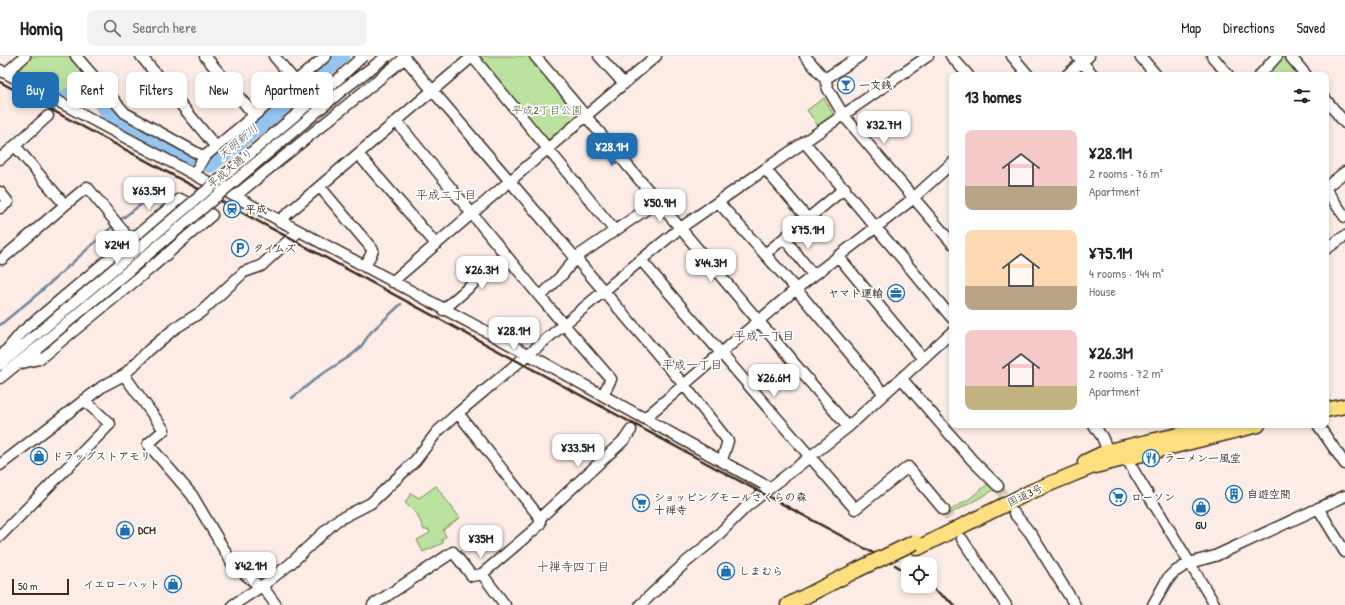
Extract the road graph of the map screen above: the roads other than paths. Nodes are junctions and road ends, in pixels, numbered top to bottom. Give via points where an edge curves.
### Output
1 (25, 56) edge
2 (76, 56) edge
3 (141, 56) edge
4 (205, 56) edge
5 (274, 56) edge
6 (326, 56) edge
7 (363, 56) edge
8 (387, 56) edge
9 (472, 56) edge
10 (535, 56) edge
11 (599, 56) edge
12 (656, 56) edge
13 (805, 56) edge
14 (860, 56) edge
15 (928, 56) edge
16 (951, 56) edge
17 (1012, 56) edge
18 (1140, 56) edge
19 (1212, 56) edge
20 (1277, 56) edge
21 (1290, 56) edge
22 (404, 57) edge
23 (1082, 58) edge
24 (3, 71) edge
25 (287, 72) edge
26 (306, 72) edge
27 (965, 72) edge
28 (1025, 72) edge
29 (1070, 72) edge
30 (1091, 72) edge
31 (1153, 72) edge
32 (1225, 72) edge
33 (1263, 72) edge
34 (1303, 72) edge
35 (824, 79) junction
36 (624, 84) junction
37 (432, 91) junction
38 (1329, 104) edge
39 (262, 108) edge
40 (254, 115) junction
41 (48, 116) dead end
42 (585, 116) junction
43 (844, 116) junction
44 (397, 122) junction
45 (1345, 123) edge
46 (805, 143) junction
47 (16, 147) junction
48 (216, 147) junction
49 (548, 149) junction
50 (358, 154) junction
51 (204, 157) junction
52 (0, 159) edge
53 (949, 166) edge
54 (765, 169) junction
55 (1345, 172) edge
56 (195, 173) junction
57 (510, 181) junction
58 (1329, 185) edge
59 (320, 187) junction
60 (845, 188) junction
61 (0, 192) edge
62 (1329, 193) edge
63 (914, 198) junction
64 (240, 199) junction
65 (657, 202) junction
66 (718, 203) junction
67 (65, 205) junction
68 (0, 208) edge
69 (472, 213) junction
70 (1345, 217) edge
71 (808, 219) junction
72 (279, 221) junction
73 (877, 227) junction
74 (679, 230) junction
75 (299, 231) junction
76 (615, 231) junction
77 (1345, 236) edge
78 (784, 239) junction
79 (132, 240) junction
80 (949, 240) edge
81 (436, 244) junction
82 (1329, 247) edge
83 (765, 254) junction
84 (506, 255) junction
85 (838, 256) junction
86 (576, 258) junction
87 (2, 259) dead end
88 (641, 260) junction
89 (152, 267) junction
90 (365, 267) junction
91 (813, 275) junction
92 (392, 282) junction
93 (796, 289) junction
94 (603, 290) junction
95 (540, 297) junction
96 (443, 310) junction
97 (949, 314) edge
98 (758, 322) junction
99 (564, 324) junction
100 (949, 335) edge
101 (528, 354) junction
102 (722, 354) junction
103 (0, 358) edge
104 (923, 359) junction
105 (18, 364) junction
106 (0, 365) edge
107 (124, 375) junction
108 (0, 378) edge
109 (902, 380) junction
110 (684, 385) junction
111 (884, 394) junction
112 (604, 395) junction
113 (1345, 399) edge
114 (84, 400) junction
115 (1329, 402) edge
116 (1345, 406) edge
117 (1329, 409) edge
118 (458, 413) junction
119 (645, 418) junction
120 (848, 427) junction
121 (1096, 428) edge
122 (1208, 428) edge
123 (1246, 428) edge
124 (1320, 428) edge
125 (631, 430) dead end
126 (1108, 451) junction
127 (810, 457) junction
128 (1126, 458) junction
129 (722, 460) junction
130 (1345, 464) edge
131 (0, 465) edge
132 (998, 486) tunnel mouth
133 (770, 488) junction
134 (1345, 496) edge
135 (1318, 508) junction
136 (944, 510) tunnel mouth
137 (1014, 513) tunnel mouth
138 (540, 518) junction
139 (0, 536) edge
140 (962, 539) tunnel mouth
141 (916, 545) junction
142 (1345, 552) edge
143 (1189, 563) junction
144 (482, 574) junction
145 (860, 574) junction
146 (261, 586) junction
147 (233, 605) edge
148 (276, 605) edge
149 (373, 605) edge
150 (505, 605) edge
151 (640, 605) edge
152 (788, 605) edge
153 (808, 605) edge
154 (1006, 605) edge
155 (1075, 605) edge
156 (1153, 605) edge
157 (1215, 605) edge

1 - 24 street
2 - 51 street via 126,113
3 - 48 street
4 - 40 street
5 - 25 street
6 - 26 street
7 - 106 street, 平成大通り, bridge
8 - 105 street, 平成大通り, bridge via 339,93
9 - 37 street
9 - 49 street
10 - 42 street
11 - 36 street
12 - 36 street
13 - 35 street
14 - 35 street
15 - 43 street
16 - 27 street
17 - 28 street
18 - 31 street
19 - 32 street
20 - 33 street
21 - 34 street
22 - 37 street
22 - 64 street via 239,193
23 - 29 street
23 - 30 street
24 - 56 street
35 - 43 street
36 - 42 street
37 - 44 street
37 - 57 street
38 - 45 street
39 - 40 street
40 - 48 street
41 - 47 street
42 - 49 street
42 - 65 street
43 - 46 street
43 - 63 street
44 - 50 street
44 - 69 street
46 - 54 street
46 - 60 street
47 - 52 street
47 - 67 street
48 - 51 street
49 - 57 street
49 - 76 street
50 - 59 street
50 - 81 street
51 - 56 street
53 - 63 street
54 - 66 street
54 - 71 street
55 - 58 street
56 - 64 street
57 - 69 street
57 - 86 street
59 - 72 street
59 - 90 street via 374,250
60 - 71 street
60 - 73 street
61 - 68 street via 8,202
62 - 70 street
63 - 73 street
63 - 80 street
64 - 72 street
65 - 74 street
65 - 76 street
66 - 74 street
66 - 83 street
67 - 79 street via 87,187
67 - 87 street
69 - 81 street
69 - 84 street
71 - 78 street
72 - 75 street
73 - 85 street
73 - 97 street
74 - 88 street
74 - 98 street
75 - 90 street
75 - 107 street via 261,266 244,272 202,312 149,350
76 - 86 street
77 - 82 street
78 - 83 street
78 - 91 street
79 - 89 street
79 - 89 street via 180,199 212,214
79 - 103 street via 22,332
81 - 92 street
83 - 93 street
84 - 95 street
84 - 96 street
85 - 91 street
85 - 104 street
86 - 94 street
86 - 95 street
88 - 94 street
88 - 102 street
89 - 105 street via 39,359
90 - 92 street
91 - 93 street
92 - 96 street
93 - 98 street
93 - 111 street
94 - 99 street
94 - 110 street
95 - 99 street
96 - 101 street
98 - 102 street
98 - 120 street
99 - 101 street
99 - 112 street via 611,379
100 - 104 street
101 - 112 street
101 - 118 street
102 - 110 street
102 - 127 street
104 - 109 street
105 - 108 street, 平成大通り
107 - 114 street
107 - 146 street via 164,430 148,444 192,495 232,563
109 - 111 street
109 - 132 street
110 - 119 street
110 - 129 street via 728,441
111 - 120 street
112 - 119 street
113 - 115 highway
114 - 131 street
114 - 139 street via 110,424
116 - 117 highway
118 - 138 street
118 - 146 street via 437,432 415,461 371,503 336,522 290,564
119 - 129 street
120 - 127 street
121 - 126 street
122 - 126 highway, 国道3号
123 - 128 highway, 国道3号
124 - 130 street
125 - 138 street via 625,439
126 - 128 street
126 - 141 highway, 国道3号 via 1028,486
127 - 133 street
127 - 136 street via 855,509 908,467
128 - 141 highway, 国道3号 via 1059,479
128 - 143 street
129 - 133 street
133 - 151 street
134 - 135 street
135 - 142 street
135 - 143 street via 1215,556
137 - 155 street via 1031,534
138 - 144 street via 540,524 535,529
140 - 154 street
141 - 145 highway, 国道3号, bridge
143 - 156 street via 1168,578
143 - 157 street
144 - 149 street via 472,576 453,552
144 - 150 street
145 - 152 highway, 国道3号
145 - 153 highway, 国道3号
146 - 147 street
146 - 148 street

